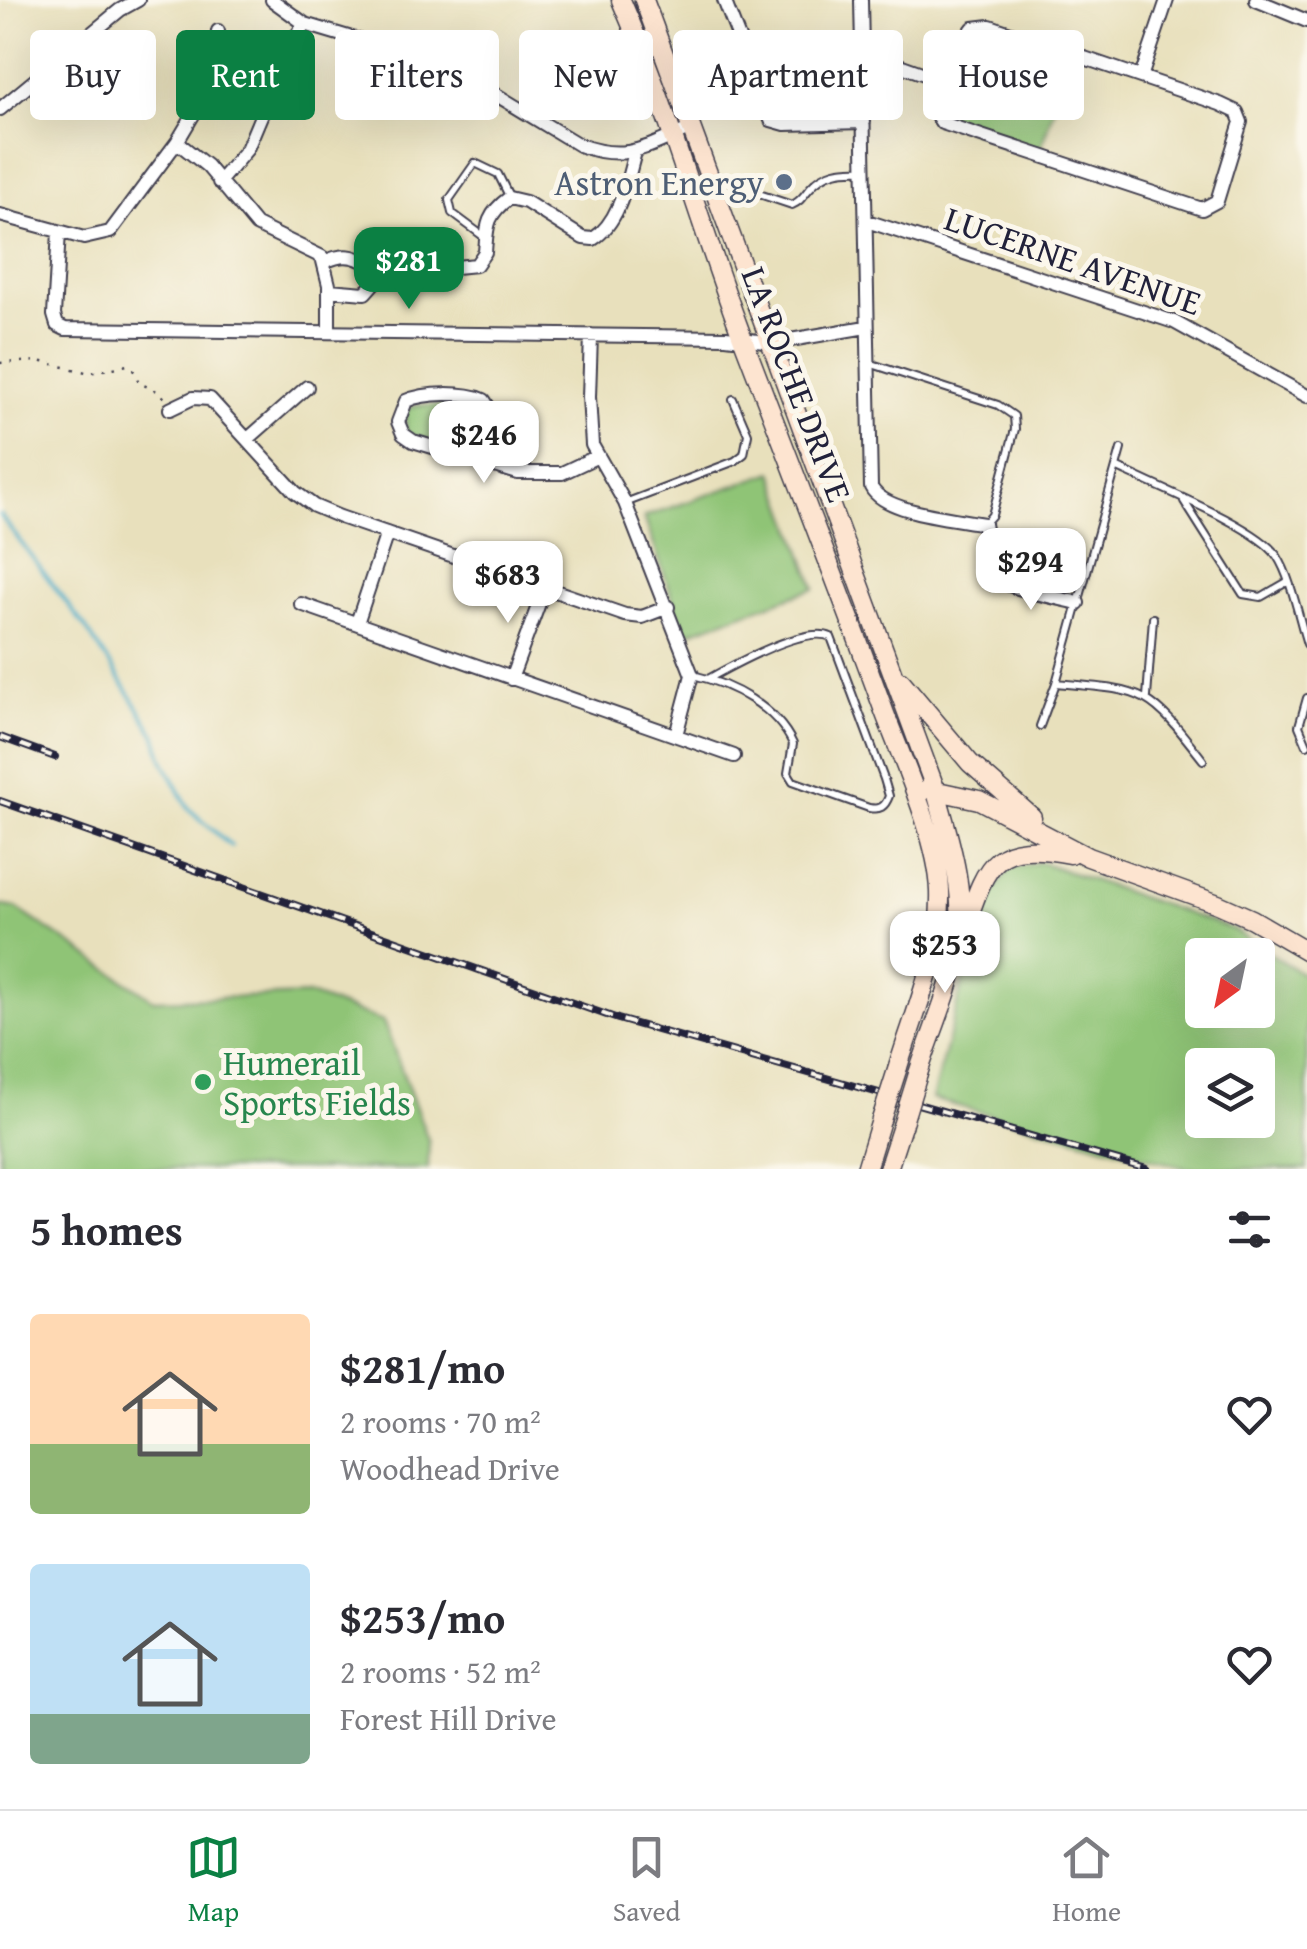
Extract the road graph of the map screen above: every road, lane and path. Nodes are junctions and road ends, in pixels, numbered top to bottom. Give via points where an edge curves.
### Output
1 (138, 0) edge
2 (272, 0) edge
3 (620, 0) edge
4 (644, 0) edge
5 (724, 0) edge
6 (861, 0) edge
7 (1168, 0) edge
8 (1256, 0) edge
9 (1307, 21) edge
10 (306, 24) junction
11 (862, 30) edge
12 (1084, 59) edge
13 (1141, 78) junction
14 (0, 109) edge
15 (190, 120) edge
16 (940, 120) edge
17 (864, 122) joint
18 (692, 128) junction
19 (673, 136) junction
20 (178, 142) junction
21 (634, 152) junction
22 (865, 170) junction
23 (219, 182) junction
24 (717, 194) junction
25 (510, 198) junction
26 (0, 215) edge
27 (866, 221) junction
28 (59, 232) junction
29 (484, 236) junction
30 (325, 262) junction
31 (375, 275) junction
32 (330, 290) junction
33 (866, 327) junction
34 (329, 332) junction
35 (591, 335) junction
36 (743, 340) junction
37 (773, 343) junction
38 (868, 362) junction
39 (0, 363) edge
40 (307, 387) dead end
41 (1307, 396) edge
42 (733, 398) dead end
43 (172, 408) joint
44 (249, 438) junction
45 (1121, 449) dead end
46 (596, 457) junction
47 (491, 466) junction
48 (1116, 466) junction
49 (1184, 500) junction
50 (625, 503) junction
51 (984, 524) junction
52 (386, 533) junction
53 (1287, 582) junction
54 (545, 588) junction
55 (301, 604) dead end
56 (1078, 604) junction
57 (668, 606) junction
58 (1153, 618) dead end
59 (357, 623) junction
60 (1307, 644) edge
61 (891, 669) junction
62 (692, 675) junction
63 (511, 679) junction
64 (708, 679) junction
65 (1056, 683) junction
66 (1148, 697) junction
67 (1307, 698) edge
68 (1040, 726) dead end
69 (676, 736) junction
70 (1307, 745) edge
71 (734, 756) dead end
72 (1203, 760) dead end
73 (935, 788) junction
74 (913, 790) junction
75 (1085, 856) junction
76 (958, 949) junction
77 (1307, 951) edge
78 (866, 1169) edge
79 (888, 1169) edge

1 - 14 street
2 - 10 street
3 - 19 street, LA ROCHE DRIVE
4 - 18 street, LA ROCHE DRIVE
5 - 17 street via 771,120
6 - 11 street
7 - 13 street
8 - 9 street
10 - 21 street via 452,68 579,146 611,155
10 - 23 street via 247,149
12 - 13 street
13 - 16 street via 1241,117 1212,206 1192,207
15 - 20 street
17 - 22 street
18 - 19 street
18 - 24 street, LA ROCHE DRIVE
19 - 21 street
19 - 36 street, LA ROCHE DRIVE
20 - 23 street
20 - 28 street via 110,232 95,238
21 - 25 street via 616,211 594,239
22 - 24 lane via 822,176 792,205 747,190
22 - 27 street
23 - 30 street via 256,225
24 - 37 street, LA ROCHE DRIVE
25 - 29 street
25 - 29 lane via 498,174 472,166 448,204
26 - 28 street
27 - 33 street
27 - 41 street, LUCERNE AVENUE via 1174,322
28 - 34 street via 54,319 60,328
29 - 31 street via 485,252 476,265
30 - 31 street via 354,257
30 - 32 street
31 - 32 street via 365,293
32 - 34 street
33 - 37 street
33 - 38 street
34 - 35 street
35 - 36 street
35 - 46 street
36 - 37 street
36 - 74 street, LA ROCHE DRIVE
37 - 61 street, LA ROCHE DRIVE
38 - 51 street via 868,474 874,494 891,506
38 - 51 lane via 1014,416 992,515
39 - 43 path via 31,360 90,373 126,365
40 - 44 street
42 - 50 lane via 748,434 744,454
43 - 44 street via 210,399
44 - 52 street via 304,500
45 - 48 lane
46 - 47 street via 562,473
46 - 50 street
47 - 47 street via 493,414 484,400 406,401 398,422 407,438
48 - 49 lane
48 - 56 lane
49 - 53 lane via 1266,544
49 - 53 lane via 1247,596 1270,594
50 - 57 street
51 - 56 street via 987,574
52 - 54 street
52 - 59 street
53 - 60 lane
54 - 57 street via 633,617
54 - 63 street
55 - 59 street
56 - 65 lane
57 - 62 street
58 - 66 lane
59 - 63 street
61 - 73 street, LA ROCHE DRIVE
61 - 75 street via 970,762
62 - 64 lane
62 - 69 street
63 - 69 street
64 - 64 lane via 803,636 831,637 884,780 884,806 868,808 794,781 788,773 794,744 782,724
65 - 66 lane
65 - 68 lane
66 - 72 lane
67 - 70 lane via 1299,726
69 - 71 street
73 - 74 street
73 - 75 street via 979,800
73 - 76 street, LA ROCHE DRIVE via 959,882
74 - 78 street, LA ROCHE DRIVE, bridge via 938,871 940,913
75 - 76 street via 1029,848 999,858 980,884
75 - 77 street via 1218,904
76 - 79 street, bridge

